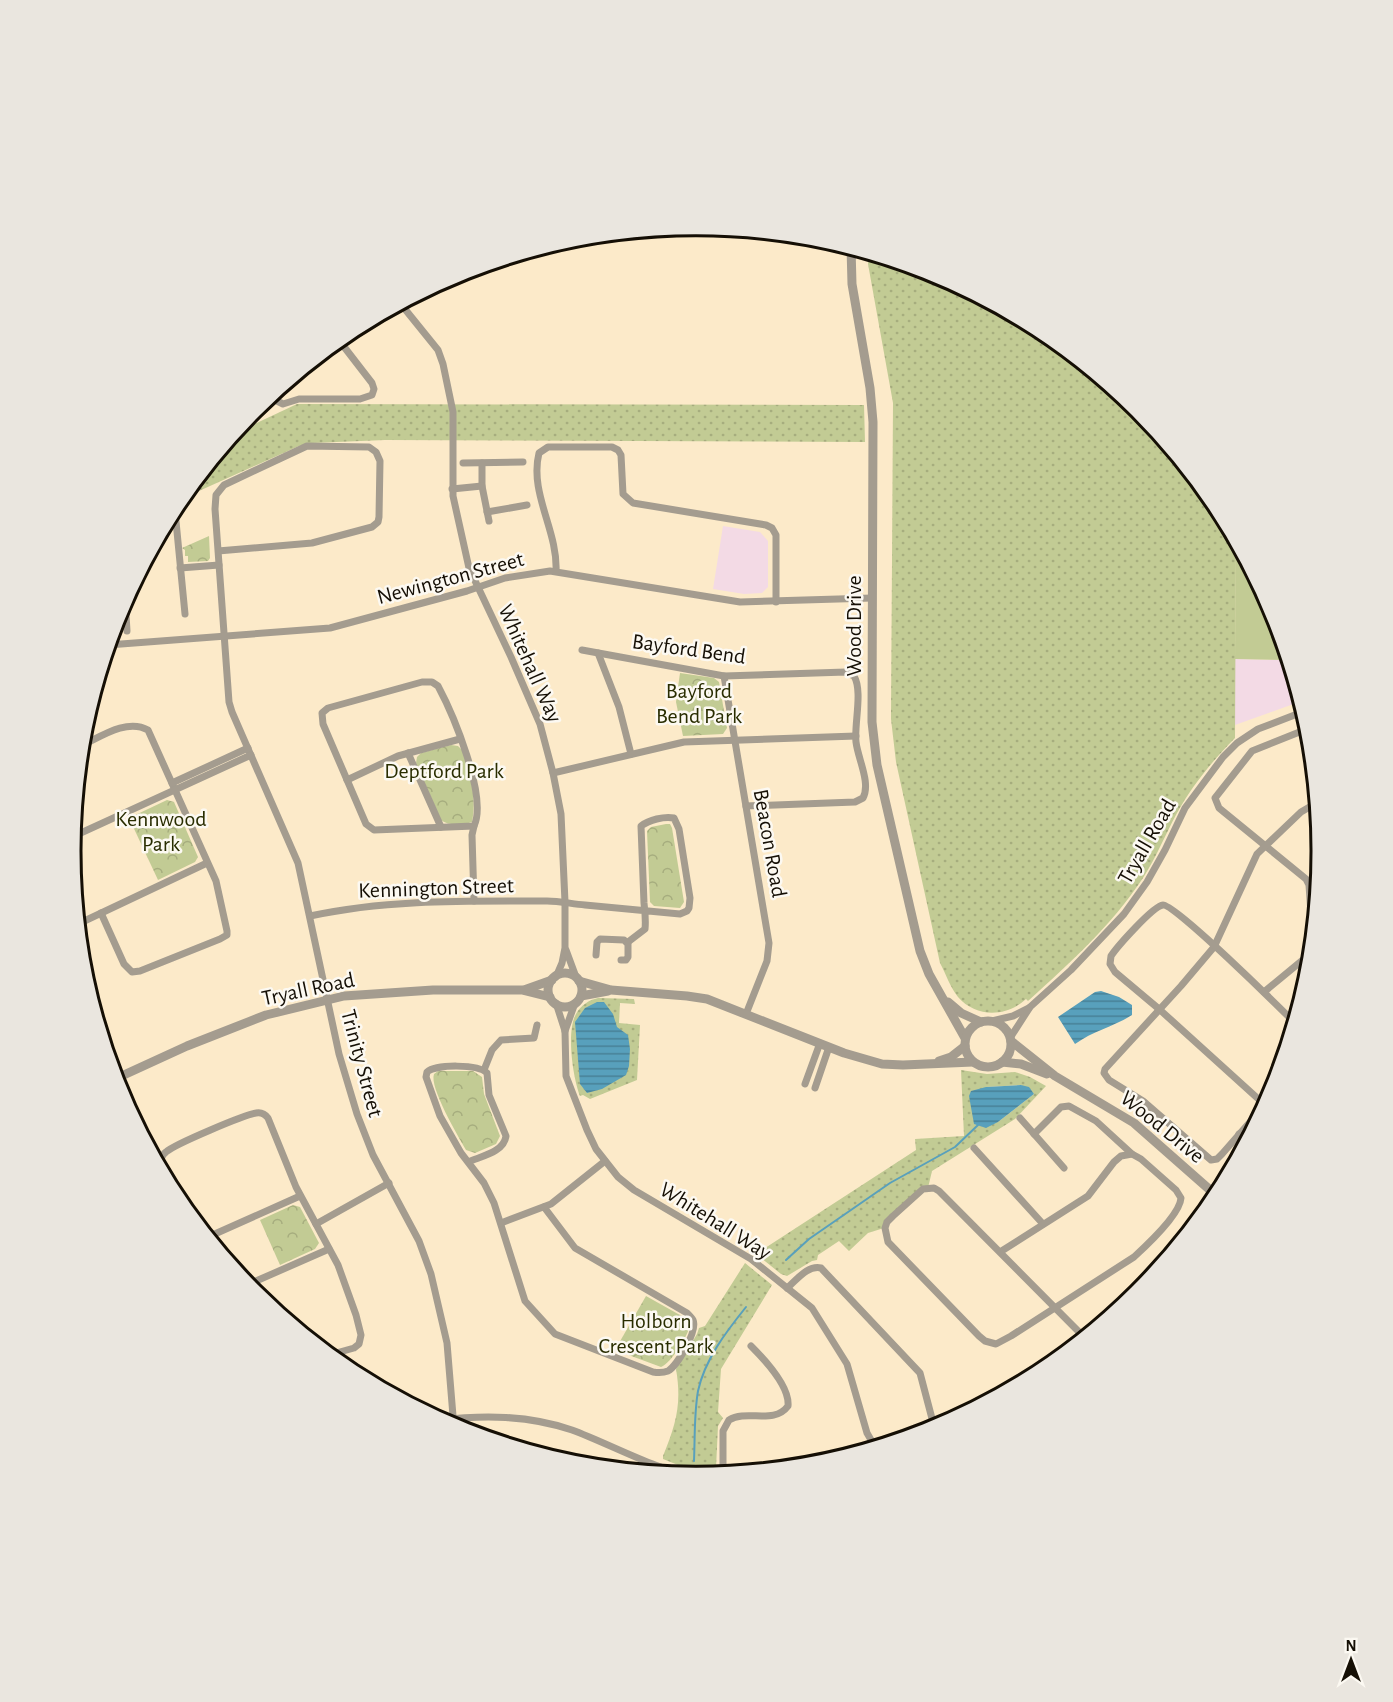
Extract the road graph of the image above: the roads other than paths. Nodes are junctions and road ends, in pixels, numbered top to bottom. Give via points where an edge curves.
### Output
1 (851, 255) edge
2 (405, 309) edge
3 (344, 347) edge
4 (277, 401) edge
5 (523, 462) dead end
6 (463, 463) dead end
7 (483, 463) junction
8 (483, 486) junction
9 (452, 489) junction
10 (527, 505) dead end
11 (487, 512) junction
12 (489, 521) dead end
13 (176, 523) edge
14 (218, 551) junction
15 (219, 565) junction
16 (180, 568) junction
17 (556, 571) junction
18 (478, 587) junction
19 (872, 598) junction
20 (776, 602) junction
21 (185, 614) dead end
22 (126, 620) edge
23 (127, 631) dead end
24 (224, 636) junction
25 (117, 644) edge
26 (582, 650) dead end
27 (598, 653) junction
28 (724, 676) junction
29 (1296, 714) edge
30 (1300, 732) edge
31 (856, 736) junction
32 (460, 739) junction
33 (735, 740) junction
34 (91, 741) edge
35 (250, 751) junction
36 (408, 753) junction
37 (631, 754) junction
38 (553, 773) junction
39 (347, 780) junction
40 (174, 786) junction
41 (746, 806) junction
42 (1310, 806) edge
43 (474, 826) junction
44 (441, 827) junction
45 (81, 832) edge
46 (1266, 845) junction
47 (207, 863) junction
48 (474, 901) junction
49 (565, 902) junction
50 (1310, 903) edge
51 (645, 910) junction
52 (101, 914) junction
53 (310, 915) junction
54 (85, 921) edge
55 (628, 942) junction
56 (1214, 946) junction
57 (565, 948) junction
58 (596, 956) dead end
59 (621, 960) dead end
60 (1301, 964) edge
61 (554, 978) junction
62 (578, 979) junction
63 (522, 990) junction
64 (611, 990) junction
65 (1264, 992) junction
66 (942, 996) junction
67 (328, 1000) junction
68 (553, 1000) junction
69 (578, 1000) junction
70 (1030, 1007) junction
71 (1159, 1009) junction
72 (746, 1014) junction
73 (1289, 1017) edge
74 (992, 1021) junction
75 (981, 1022) junction
76 (537, 1025) dead end
77 (565, 1030) junction
78 (1010, 1039) junction
79 (965, 1042) junction
80 (825, 1045) junction
81 (973, 1062) junction
82 (1002, 1062) junction
83 (924, 1064) junction
84 (484, 1070) junction
85 (124, 1075) edge
86 (1055, 1076) junction
87 (806, 1084) dead end
88 (815, 1088) dead end
89 (1259, 1100) edge
90 (1020, 1119) dead end
91 (1249, 1123) edge
92 (1034, 1134) junction
93 (1239, 1134) junction
94 (1242, 1136) edge
95 (974, 1148) dead end
96 (1132, 1154) junction
97 (162, 1157) edge
98 (605, 1161) junction
99 (468, 1162) junction
100 (1064, 1168) dead end
101 (389, 1183) junction
102 (1210, 1189) edge
103 (300, 1196) junction
104 (544, 1207) junction
105 (501, 1223) junction
106 (316, 1224) junction
107 (1043, 1224) junction
108 (215, 1234) edge
109 (329, 1249) junction
110 (1000, 1252) junction
111 (256, 1281) edge
112 (787, 1288) junction
113 (1054, 1309) junction
114 (1079, 1332) edge
115 (751, 1346) dead end
116 (340, 1352) edge
117 (453, 1416) edge
118 (458, 1419) edge
119 (932, 1420) edge
120 (869, 1442) edge
121 (658, 1465) edge
122 (723, 1465) edge

1 - 19 street, Wood Drive via 852,284 872,410
2 - 9 street, Whitehall Way via 435,347 443,364 452,404
3 - 4 street via 372,383 372,395 360,399 299,399 283,404
5 - 7 street
6 - 7 street
7 - 8 street
8 - 9 street
8 - 11 street
9 - 18 street, Whitehall Way via 469,568
10 - 11 street
11 - 12 street
13 - 16 street
14 - 14 street, Trinity Street via 312,543 372,527 380,514 378,454 364,446 307,446 224,484 215,502
14 - 15 street, Trinity Street
15 - 16 street
15 - 24 street, Trinity Street
16 - 21 street
17 - 18 street, Newington Street via 504,578
17 - 20 street, Newington Street via 735,602
17 - 20 street via 538,484 539,453 549,447 612,447 621,455 623,494 633,503 772,528 776,535
18 - 24 street, Newington Street via 330,627
18 - 38 street, Whitehall Way via 540,724
19 - 20 street, Newington Street
19 - 66 street, Wood Drive via 875,754 920,951
22 - 23 street
24 - 25 street, Newington Street
24 - 35 street, Trinity Street via 229,702
26 - 27 street, Bayford Bend
27 - 28 street, Bayford Bend
27 - 37 street, Bayford Bend
28 - 31 street, Bayford Bend via 851,674 857,682
28 - 33 street, Beacon Road
29 - 70 street, Tryall Road via 1258,729 1223,757 1185,808 1161,858 1124,914
30 - 46 street via 1252,751 1216,795 1219,808
31 - 33 street
31 - 41 street, Bayford Bend via 866,789 861,800
32 - 36 street
32 - 39 street via 440,690 432,682 328,708 321,719
32 - 43 street via 477,797 478,818
33 - 37 street via 684,742
33 - 41 street, Beacon Road
34 - 40 street via 120,728 145,728
35 - 40 street
35 - 53 street, Trinity Street via 293,849
36 - 39 street
36 - 44 street
37 - 38 street
38 - 49 street, Whitehall Way via 561,814
39 - 44 street via 371,829
40 - 45 street
40 - 47 street
41 - 72 street, Beacon Road via 770,943
42 - 46 street
43 - 44 street
43 - 48 street
46 - 50 street via 1308,882
46 - 56 street via 1253,862
47 - 52 street
47 - 52 street via 218,886 227,926 227,934 220,939 132,972 124,964
48 - 49 street, Kennington Street
48 - 53 street, Kennington Street via 341,909
49 - 51 street, Kennington Street
49 - 57 street, Whitehall Way
51 - 51 street, Kennington Street via 684,913 690,904 678,824 670,817 641,826
51 - 55 street via 645,929
52 - 54 street
53 - 67 street, Trinity Street
55 - 58 street via 600,939
55 - 59 street via 628,957
56 - 65 street
56 - 71 street
56 - 71 street via 1174,910 1161,905 1113,953 1112,968
57 - 61 street, Whitehall Way
57 - 62 street, Whitehall Way
60 - 65 street
61 - 62 street via 566,974
61 - 63 street, Tryall Road
61 - 68 street via 549,988
62 - 64 street
62 - 69 street via 582,990
63 - 67 street, Tryall Road via 433,990
63 - 68 street, Tryall Road
64 - 69 street
64 - 72 street via 698,997
65 - 73 street
66 - 75 street, Wood Drive via 961,1013
66 - 79 street, Wood Drive
67 - 85 street, Tryall Road via 266,1015
67 - 101 street, Trinity Street via 351,1099 373,1155
68 - 69 street via 567,1007
68 - 77 street, Whitehall Way
69 - 77 street, Whitehall Way
70 - 74 street, Tryall Road
70 - 78 street, Tryall Road
71 - 89 street
71 - 93 street via 1106,1065 1106,1077 1143,1101 1209,1159 1217,1159
72 - 80 street
74 - 75 street
74 - 78 street via 1002,1025
75 - 79 street via 970,1029
76 - 84 street via 534,1038 496,1043
77 - 98 street, Whitehall Way via 566,1076 591,1139
78 - 82 street via 1010,1052
78 - 86 street, Wood Drive
79 - 81 street
79 - 83 street via 951,1057
80 - 83 street via 882,1064
80 - 87 street
80 - 88 street
81 - 82 street via 986,1067
81 - 83 street
82 - 86 street, Wood Drive
84 - 99 street via 506,1139 501,1147
84 - 99 street via 434,1067 426,1077 440,1116
86 - 102 street, Wood Drive via 1134,1123
90 - 92 street
91 - 93 street
92 - 96 street via 1061,1107 1069,1106 1096,1121
92 - 100 street
93 - 94 street
95 - 107 street
96 - 107 street via 1113,1162 1088,1196
96 - 113 street via 1176,1190 1180,1205 1134,1257
97 - 103 street via 166,1151 222,1125 260,1113 268,1118
98 - 104 street
98 - 112 street, Whitehall Way via 634,1190 751,1259
99 - 105 street via 484,1183
101 - 106 street
101 - 117 street, Trinity Street via 419,1241 436,1292 447,1343
103 - 106 street
103 - 108 street
104 - 105 street
104 - 105 street via 574,1248 693,1320 692,1336 671,1369 653,1372 555,1334 522,1295
106 - 109 street
107 - 110 street
109 - 111 street
109 - 116 street via 348,1290 361,1338 354,1348
110 - 113 street
110 - 113 street via 934,1188 917,1193 887,1222 888,1242 985,1341 996,1344
112 - 119 street via 809,1269 821,1268 921,1373
112 - 120 street, Whitehall Way via 818,1316 846,1364
113 - 114 street
115 - 122 street via 787,1393 788,1406 772,1416 729,1420 723,1431
118 - 121 street via 512,1416 569,1429

